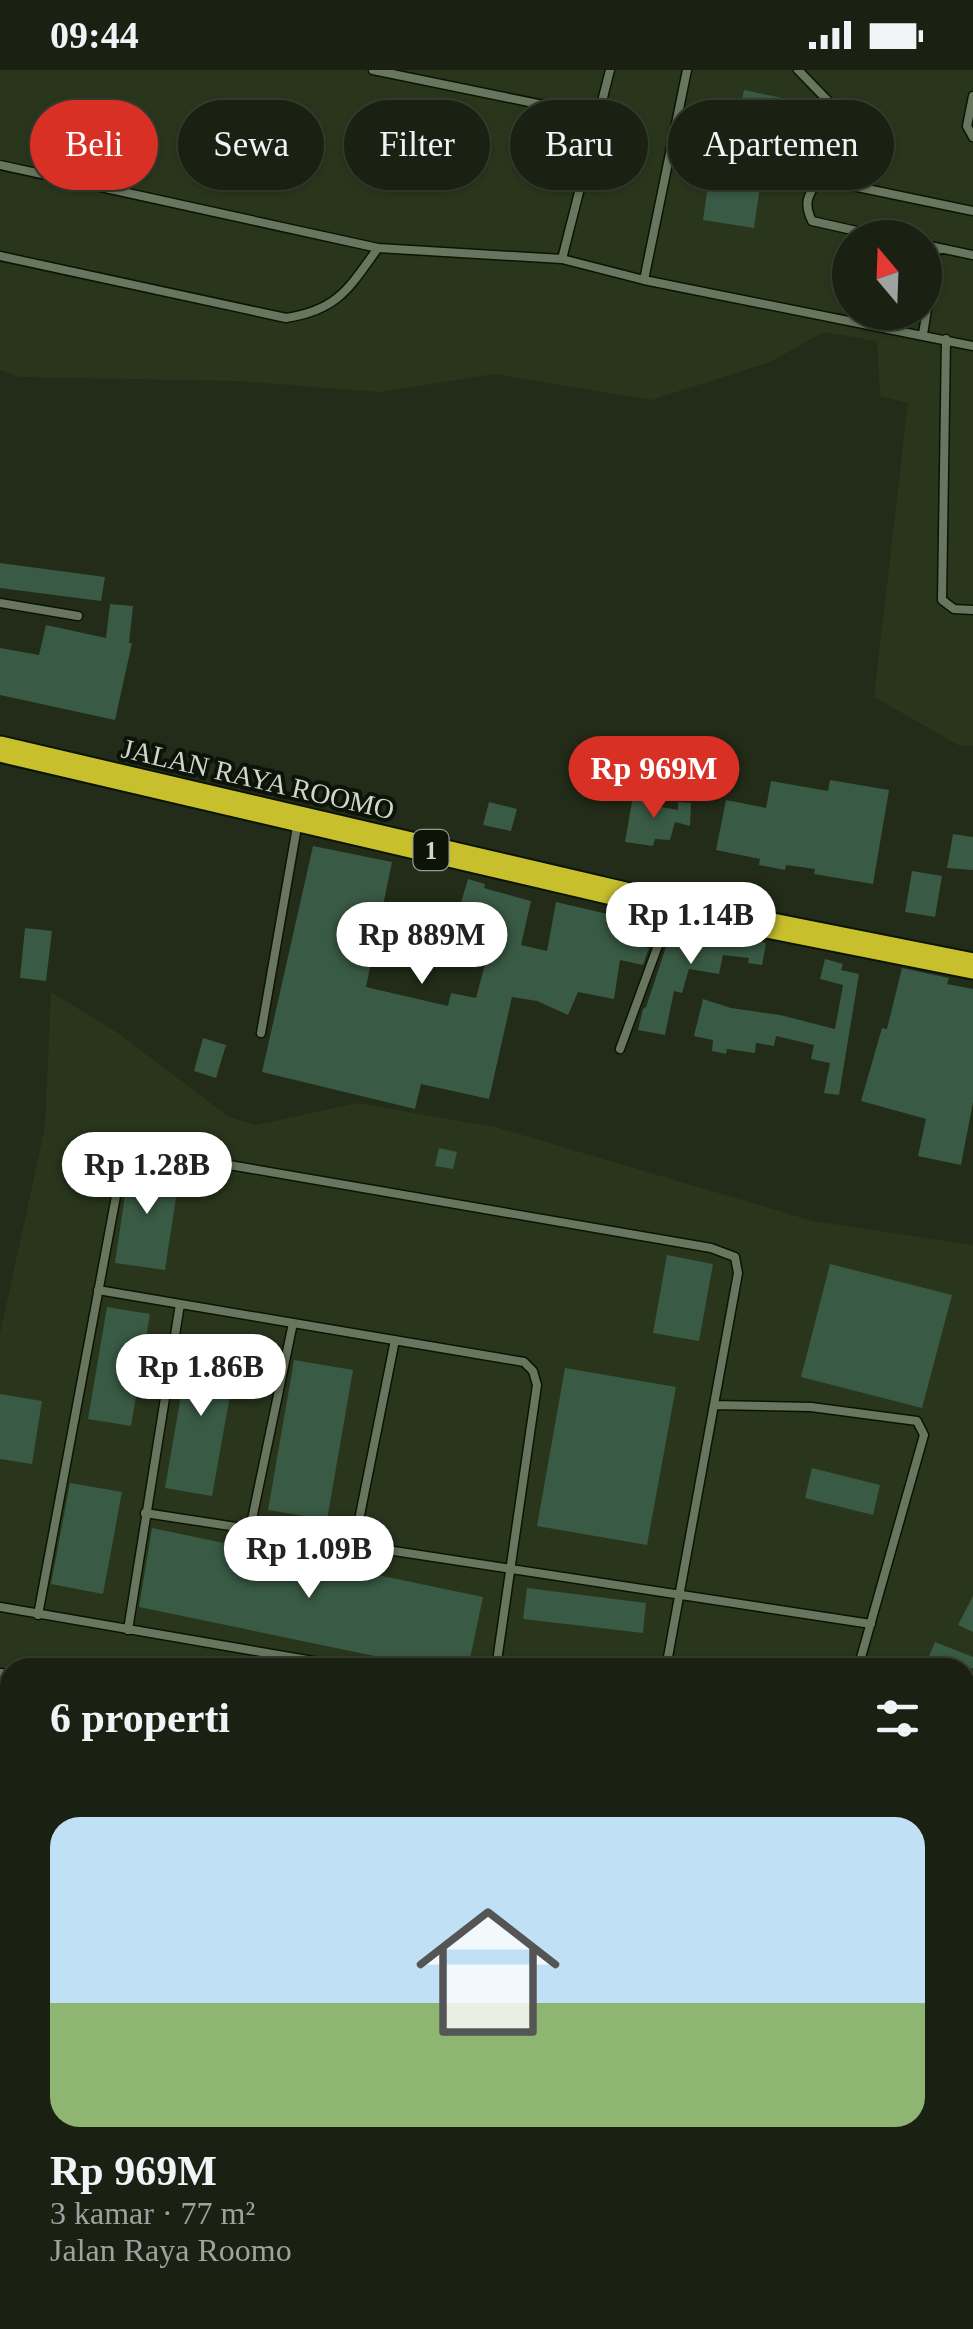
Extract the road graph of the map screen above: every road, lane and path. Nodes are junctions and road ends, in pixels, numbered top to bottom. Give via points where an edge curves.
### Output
1 (373, 70) edge
2 (610, 70) edge
3 (687, 70) edge
4 (798, 70) edge
5 (973, 96) edge
6 (519, 100) edge
7 (602, 100) edge
8 (827, 100) edge
9 (973, 137) edge
10 (0, 165) edge
11 (579, 190) edge
12 (973, 211) edge
13 (832, 226) edge
14 (378, 248) junction
15 (942, 249) edge
16 (973, 254) edge
17 (0, 256) edge
18 (562, 259) junction
19 (644, 280) junction
20 (924, 330) edge
21 (923, 334) junction
22 (946, 340) junction
23 (973, 346) edge
24 (0, 603) edge
25 (973, 610) edge
26 (78, 616) dead end
27 (0, 750) edge
28 (298, 821) junction
29 (672, 906) junction
30 (973, 966) edge
31 (261, 1033) dead end
32 (620, 1049) dead end
33 (98, 1290) junction
34 (180, 1304) junction
35 (293, 1323) junction
36 (395, 1340) junction
37 (714, 1405) junction
38 (145, 1513) junction
39 (250, 1528) junction
40 (354, 1544) junction
41 (512, 1568) junction
42 (678, 1594) junction
43 (0, 1607) edge
44 (38, 1614) junction
45 (871, 1624) junction
46 (128, 1630) junction
47 (295, 1658) edge
48 (498, 1658) edge
49 (668, 1658) edge
50 (861, 1658) edge

1 - 6 lane
2 - 7 lane
3 - 19 lane
4 - 8 lane
5 - 9 lane via 967,126
10 - 14 lane
11 - 18 lane
12 - 13 lane via 819,179 806,208 812,222
14 - 17 lane via 344,296 314,314 286,318
14 - 18 lane
15 - 16 lane
18 - 19 lane
19 - 21 lane
20 - 21 lane
21 - 22 lane
22 - 23 lane
22 - 25 lane via 942,600
24 - 26 lane
27 - 28 highway, JALAN RAYA ROOMO / 1
28 - 29 highway, JALAN RAYA ROOMO / 1
28 - 31 lane
29 - 30 highway, JALAN RAYA ROOMO / 1
29 - 32 lane
33 - 34 lane
33 - 37 lane via 122,1164 154,1152 712,1248 734,1257 738,1273
33 - 44 lane
34 - 35 lane
34 - 38 lane
35 - 36 lane
35 - 39 lane
36 - 40 lane
36 - 41 lane via 524,1362 532,1370 538,1385
37 - 42 lane
37 - 45 lane via 811,1407 920,1424 924,1435
38 - 39 lane
38 - 46 lane
39 - 40 lane
40 - 41 lane
41 - 42 lane
41 - 48 lane
42 - 45 lane
42 - 49 lane
43 - 44 lane
44 - 46 lane
45 - 50 lane
46 - 47 lane

